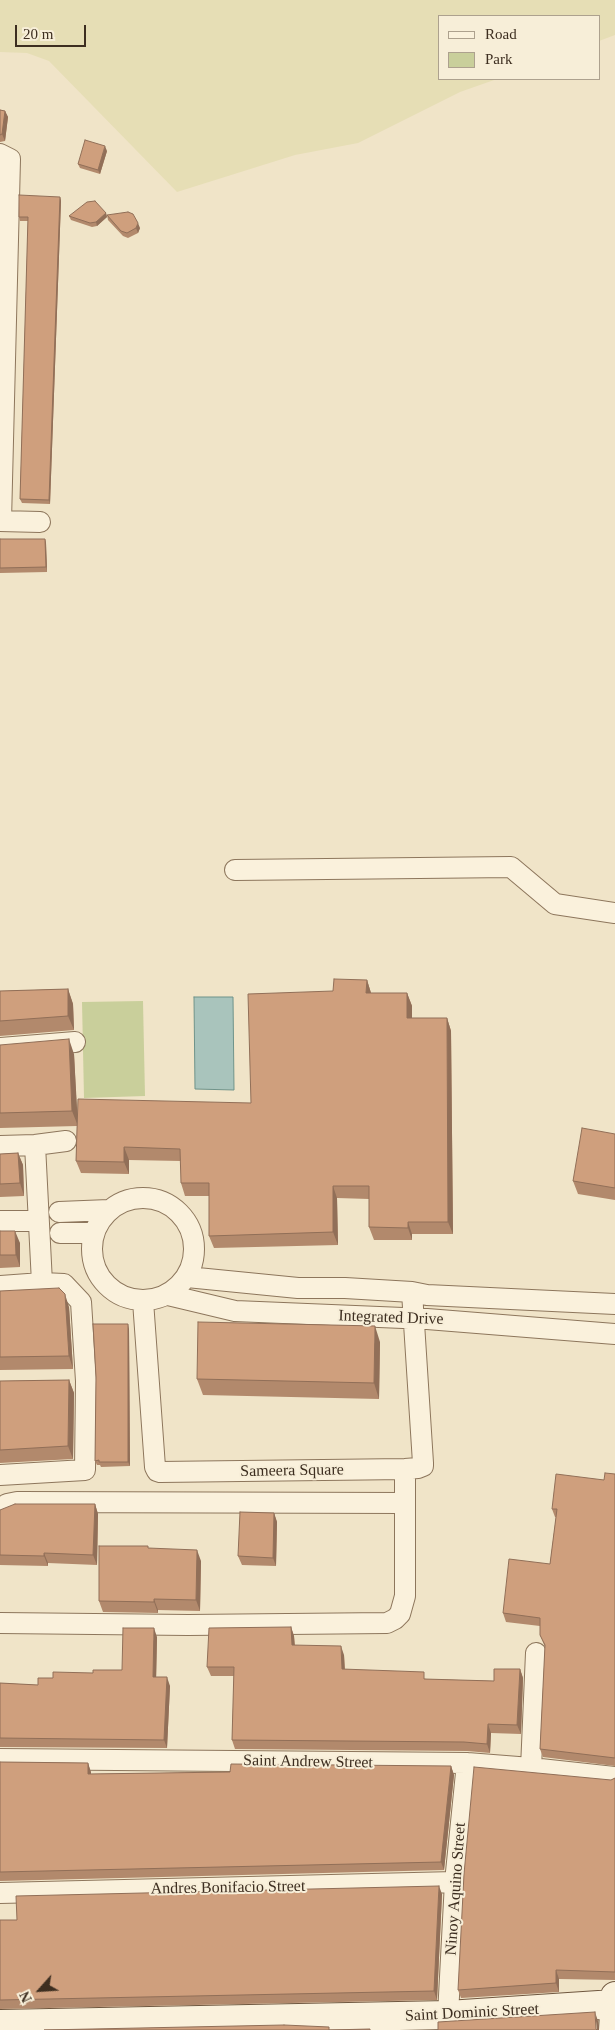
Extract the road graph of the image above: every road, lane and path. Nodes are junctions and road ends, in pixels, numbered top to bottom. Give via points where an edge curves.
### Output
1 (5, 157) edge
2 (0, 521) edge
3 (40, 522) dead end
4 (235, 870) dead end
5 (615, 913) edge
6 (75, 1042) dead end
7 (0, 1048) edge
8 (66, 1141) dead end
9 (35, 1145) junction
10 (0, 1146) edge
11 (109, 1210) junction
12 (0, 1221) edge
13 (47, 1222) junction
14 (93, 1233) junction
15 (187, 1277) junction
16 (42, 1283) junction
17 (0, 1286) edge
18 (345, 1288) junction
19 (412, 1292) junction
20 (168, 1295) junction
21 (143, 1301) junction
22 (615, 1304) edge
23 (345, 1316) junction
24 (414, 1319) junction
25 (615, 1334) edge
26 (405, 1469) junction
27 (0, 1475) edge
28 (405, 1503) junction
29 (0, 1509) edge
30 (0, 1623) edge
31 (536, 1653) dead end
32 (0, 1759) edge
33 (467, 1763) junction
34 (532, 1768) junction
35 (615, 1777) edge
36 (455, 1882) junction
37 (0, 1893) edge
38 (614, 2010) edge
39 (448, 2015) junction
40 (0, 2024) edge

1 - 2 street
2 - 3 street
4 - 5 street via 511,867 555,904
6 - 7 street
8 - 9 street
9 - 10 street
9 - 13 street
11 - 13 street
11 - 14 street
11 - 15 street via 138,1198 154,1199 169,1205 182,1216 194,1246 193,1262
12 - 13 street
13 - 14 street
13 - 16 street
14 - 21 street via 91,1249 101,1280 127,1299
15 - 18 street, Integrated Drive via 298,1288
15 - 20 street
16 - 17 street
16 - 27 street via 64,1284 81,1302 76,1381 85,1470
18 - 19 street, Integrated Drive
18 - 23 street
19 - 22 street, Integrated Drive
19 - 24 street, Sameera Square
20 - 21 street
20 - 23 street, Integrated Drive via 235,1311
21 - 26 street, Sameera Square via 157,1471
23 - 24 street, Integrated Drive
24 - 25 street, Integrated Drive
24 - 26 street, Sameera Square via 423,1466
26 - 28 street
28 - 29 street via 17,1502
28 - 30 street via 405,1596 400,1614 387,1623
31 - 34 street
32 - 33 street, Saint Andrew Street
33 - 34 street, Saint Andrew Street
33 - 36 street, Ninoy Aquino Street
34 - 35 street, Saint Andrew Street
36 - 37 street, Andres Bonifacio Street
36 - 39 street, Ninoy Aquino Street
38 - 39 street, Saint Dominic Street
39 - 40 street, Saint Dominic Street

